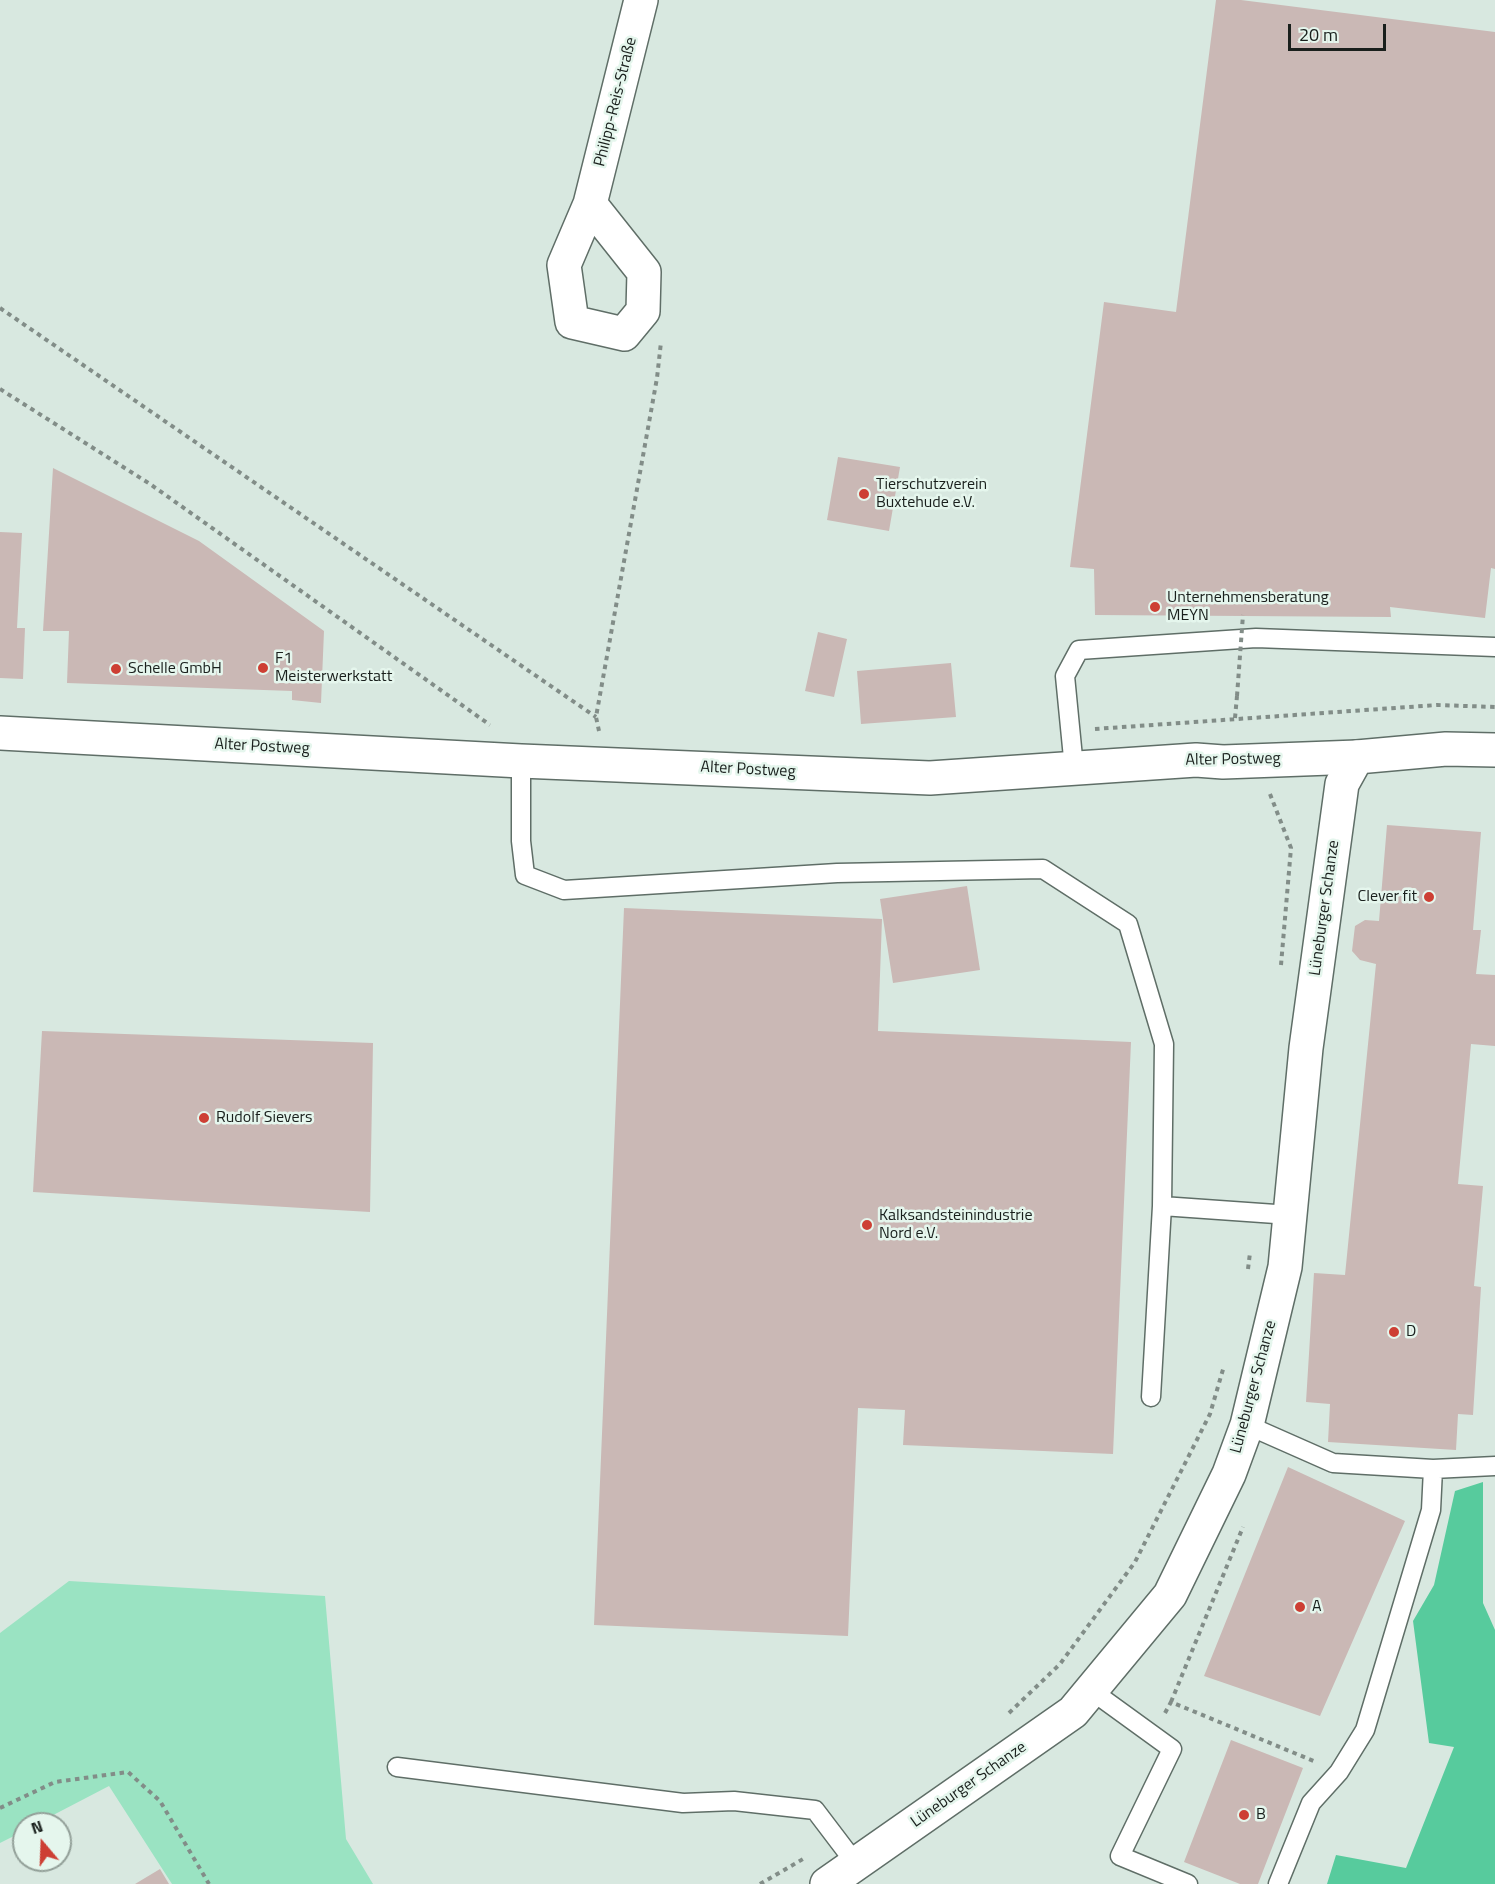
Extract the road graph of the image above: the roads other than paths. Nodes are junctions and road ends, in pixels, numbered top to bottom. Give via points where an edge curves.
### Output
1 (641, 0) edge
2 (590, 204) junction
3 (1495, 647) edge
4 (0, 733) edge
5 (1495, 750) edge
6 (1357, 757) junction
7 (521, 761) junction
8 (1074, 768) junction
9 (1162, 1206) junction
10 (1290, 1215) junction
11 (1151, 1397) dead end
12 (1247, 1425) junction
13 (1495, 1466) edge
14 (1433, 1469) junction
15 (1092, 1691) junction
16 (397, 1767) dead end
17 (856, 1864) junction
18 (827, 1884) edge
19 (1188, 1884) edge
20 (1278, 1884) edge

1 - 2 street, Philipp-Reis-Straße
2 - 2 street, Philipp-Reis-Straße via 564,265 572,322 624,334 643,311 644,272
3 - 8 lane via 1256,638 1079,650 1065,676
4 - 7 street, Alter Postweg
5 - 6 street, Alter Postweg via 1446,748
6 - 8 street, Alter Postweg via 1196,760
6 - 10 street, Lüneburger Schanze via 1342,784 1306,1048
7 - 8 street, Alter Postweg via 930,778
7 - 9 lane via 525,875 564,890 837,873 1043,869 1128,924 1164,1044
9 - 10 lane
9 - 11 lane
10 - 12 street, Lüneburger Schanze via 1285,1267
12 - 14 lane via 1333,1463
12 - 15 street, Lüneburger Schanze via 1229,1474 1170,1595
13 - 14 lane
14 - 20 lane via 1431,1510 1365,1730 1339,1772 1311,1803
15 - 17 street, Lüneburger Schanze via 1073,1712
15 - 19 lane via 1172,1749 1120,1856
16 - 17 lane via 683,1803 734,1801 815,1810
17 - 18 street, Lüneburger Schanze

